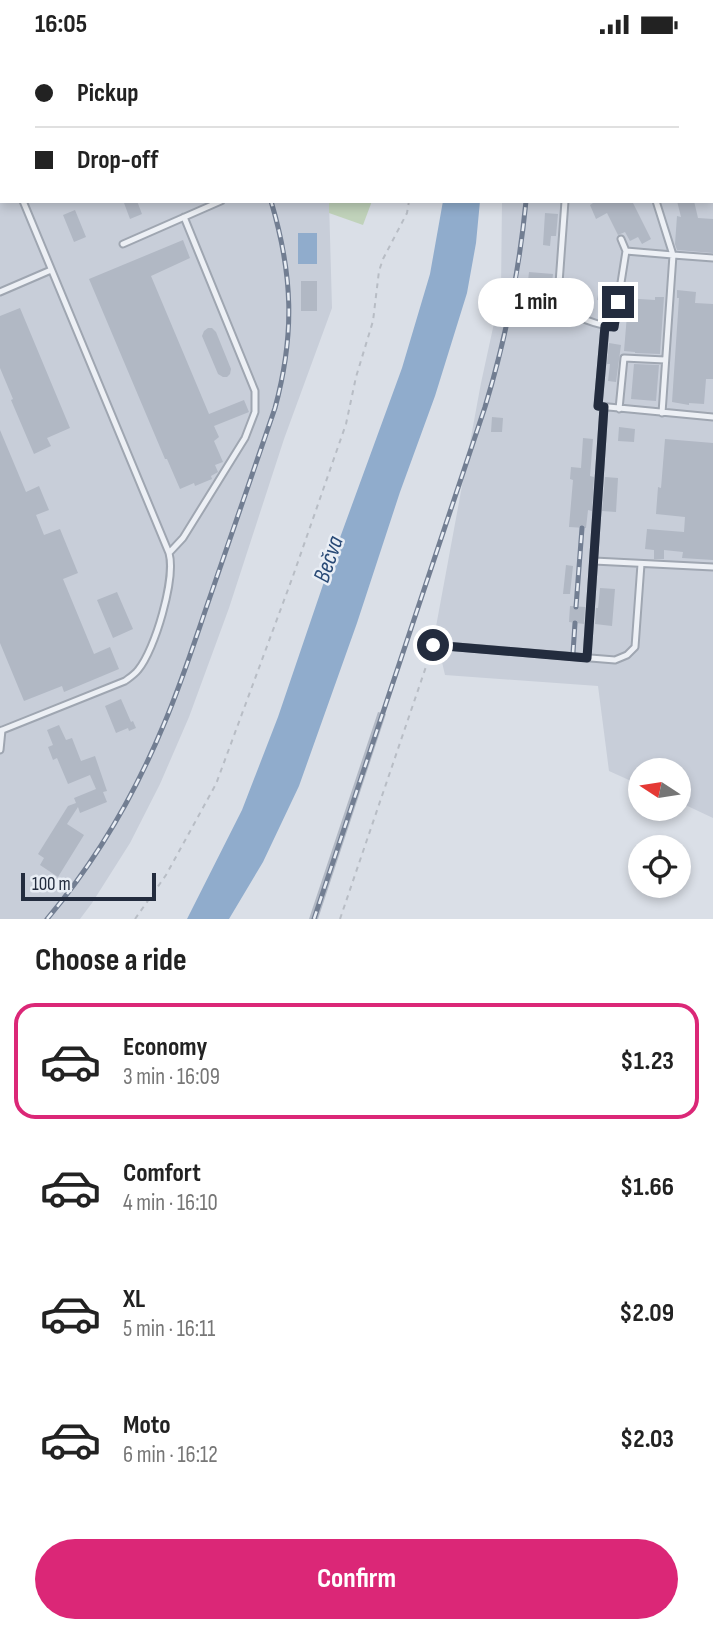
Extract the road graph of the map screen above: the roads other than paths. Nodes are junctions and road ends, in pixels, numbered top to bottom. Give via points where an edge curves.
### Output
1 (24, 203) edge
2 (217, 203) edge
3 (565, 203) edge
4 (657, 203) edge
5 (184, 218) junction
6 (621, 239) dead end
7 (123, 244) dead end
8 (626, 251) junction
9 (673, 255) junction
10 (713, 258) edge
11 (51, 270) junction
12 (0, 292) edge
13 (605, 326) junction
14 (665, 360) junction
15 (604, 407) junction
16 (619, 409) junction
17 (662, 413) junction
18 (713, 417) edge
19 (169, 553) junction
20 (594, 561) junction
21 (641, 563) junction
22 (713, 567) edge
23 (433, 645) road end
24 (587, 658) junction
25 (1, 731) edge
26 (0, 750) edge

1 - 11 lane
2 - 5 lane
3 - 13 lane via 558,297 578,317
4 - 9 lane
5 - 7 lane
5 - 19 lane via 256,391 256,402 235,457
6 - 8 lane
8 - 9 lane
8 - 13 lane via 614,327
9 - 10 lane
9 - 14 lane
11 - 12 lane
11 - 19 lane
13 - 15 lane via 598,406
14 - 16 lane via 624,358
14 - 17 lane
15 - 16 lane
15 - 20 lane
16 - 17 lane
17 - 18 lane
19 - 25 lane via 172,562 165,607 136,672
20 - 21 lane
20 - 24 lane
21 - 22 lane
21 - 24 lane via 635,647 615,660
23 - 24 lane
25 - 26 lane

